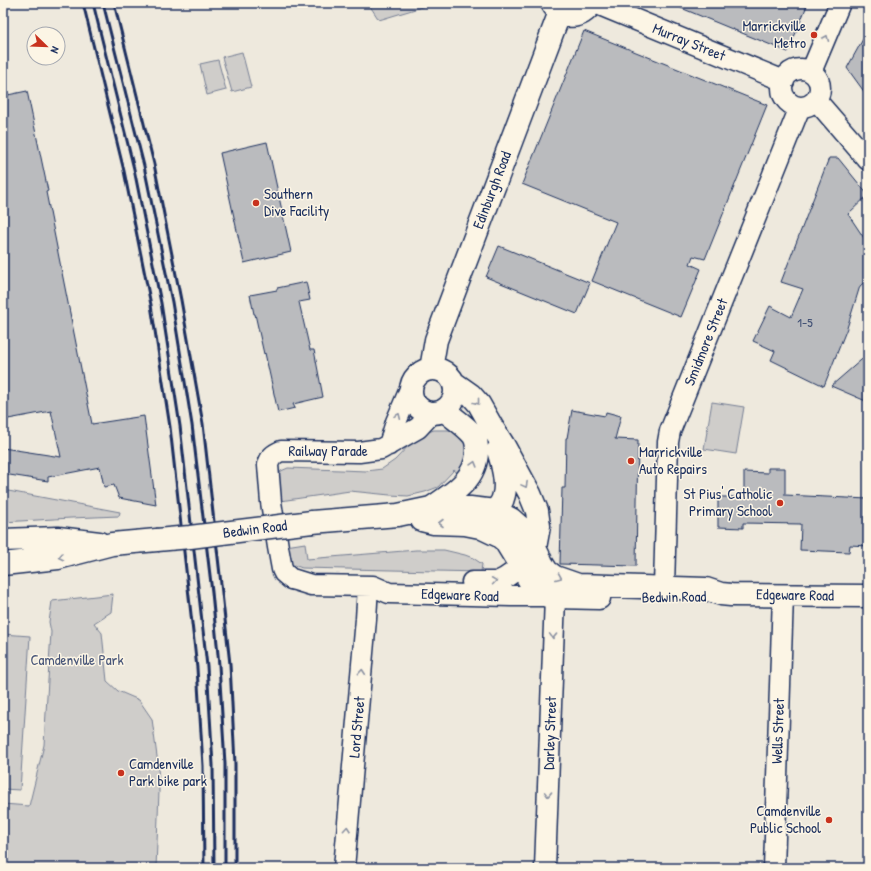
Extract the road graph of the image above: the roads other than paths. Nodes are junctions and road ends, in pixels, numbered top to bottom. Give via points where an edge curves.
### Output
1 (593, 3) edge
2 (840, 3) edge
3 (556, 8) edge
4 (811, 72) junction
5 (784, 81) junction
6 (808, 103) junction
7 (868, 160) edge
8 (431, 368) junction
9 (454, 383) junction
10 (410, 389) junction
11 (438, 412) junction
12 (492, 427) junction
13 (389, 444) junction
14 (431, 508) junction
15 (495, 511) junction
16 (398, 515) junction
17 (480, 527) junction
18 (3, 540) edge
19 (112, 544) junction
20 (536, 548) junction
21 (3, 564) edge
22 (521, 567) junction
23 (287, 576) joint
24 (370, 586) junction
25 (664, 587) junction
26 (721, 594) junction
27 (782, 595) junction
28 (868, 596) edge
29 (551, 597) junction
30 (344, 868) edge
31 (545, 868) edge
32 (774, 868) edge

1 - 3 main road via 584,12 572,16
1 - 5 street, Murray Street
4 -> 2 street
3 - 8 main road, Edinburgh Road via 436,340
4 - 5 street via 792,72
4 - 6 street via 819,82 820,88 819,94
5 - 6 street via 783,93 789,103 794,106
6 - 7 street
6 - 25 street, Smidmore Street via 670,431
8 - 9 main road via 446,373
8 - 10 main road via 421,371 416,376
9 - 11 main road via 454,399 450,405
9 -> 12 main road via 472,395
10 - 11 main road via 418,408 425,412
13 -> 10 street, Railway Parade
11 - 13 street, Railway Parade via 418,428
14 -> 11 main road via 466,482 474,468 477,455 474,436
12 - 15 main road via 502,462 504,488 504,496
12 -> 20 main road via 537,511 540,526
13 - 23 street, Railway Parade via 380,449 359,452 281,451 269,459 276,540 282,569
14 - 15 main road, Bedwin Road
14 - 16 main road, Bedwin Road
15 - 17 street
15 - 20 main road, Bedwin Road via 520,527
17 -> 16 main road, Bedwin Road via 434,523
16 - 19 main road, Bedwin Road, bridge
17 - 22 main road, Bedwin Road via 505,541
18 - 19 main road, Bedwin Road via 58,538
19 -> 21 main road, Bedwin Road via 58,558
20 -> 25 main road, Bedwin Road via 547,571 555,577 578,585
24 -> 22 street, Edgeware Road via 390,580 497,582
22 - 29 main road, Bedwin Road via 529,580
23 - 24 street, Edgeware Road via 311,585
24 - 29 street, Edgeware Road via 389,593
30 -> 24 street, Lord Street
25 - 26 main road, Bedwin Road via 706,589
26 - 27 main road, Edgeware Road
26 - 29 main road, Bedwin Road via 705,599
27 - 28 main road, Edgeware Road
27 - 32 street, Wells Street
29 -> 31 street, Darley Street

